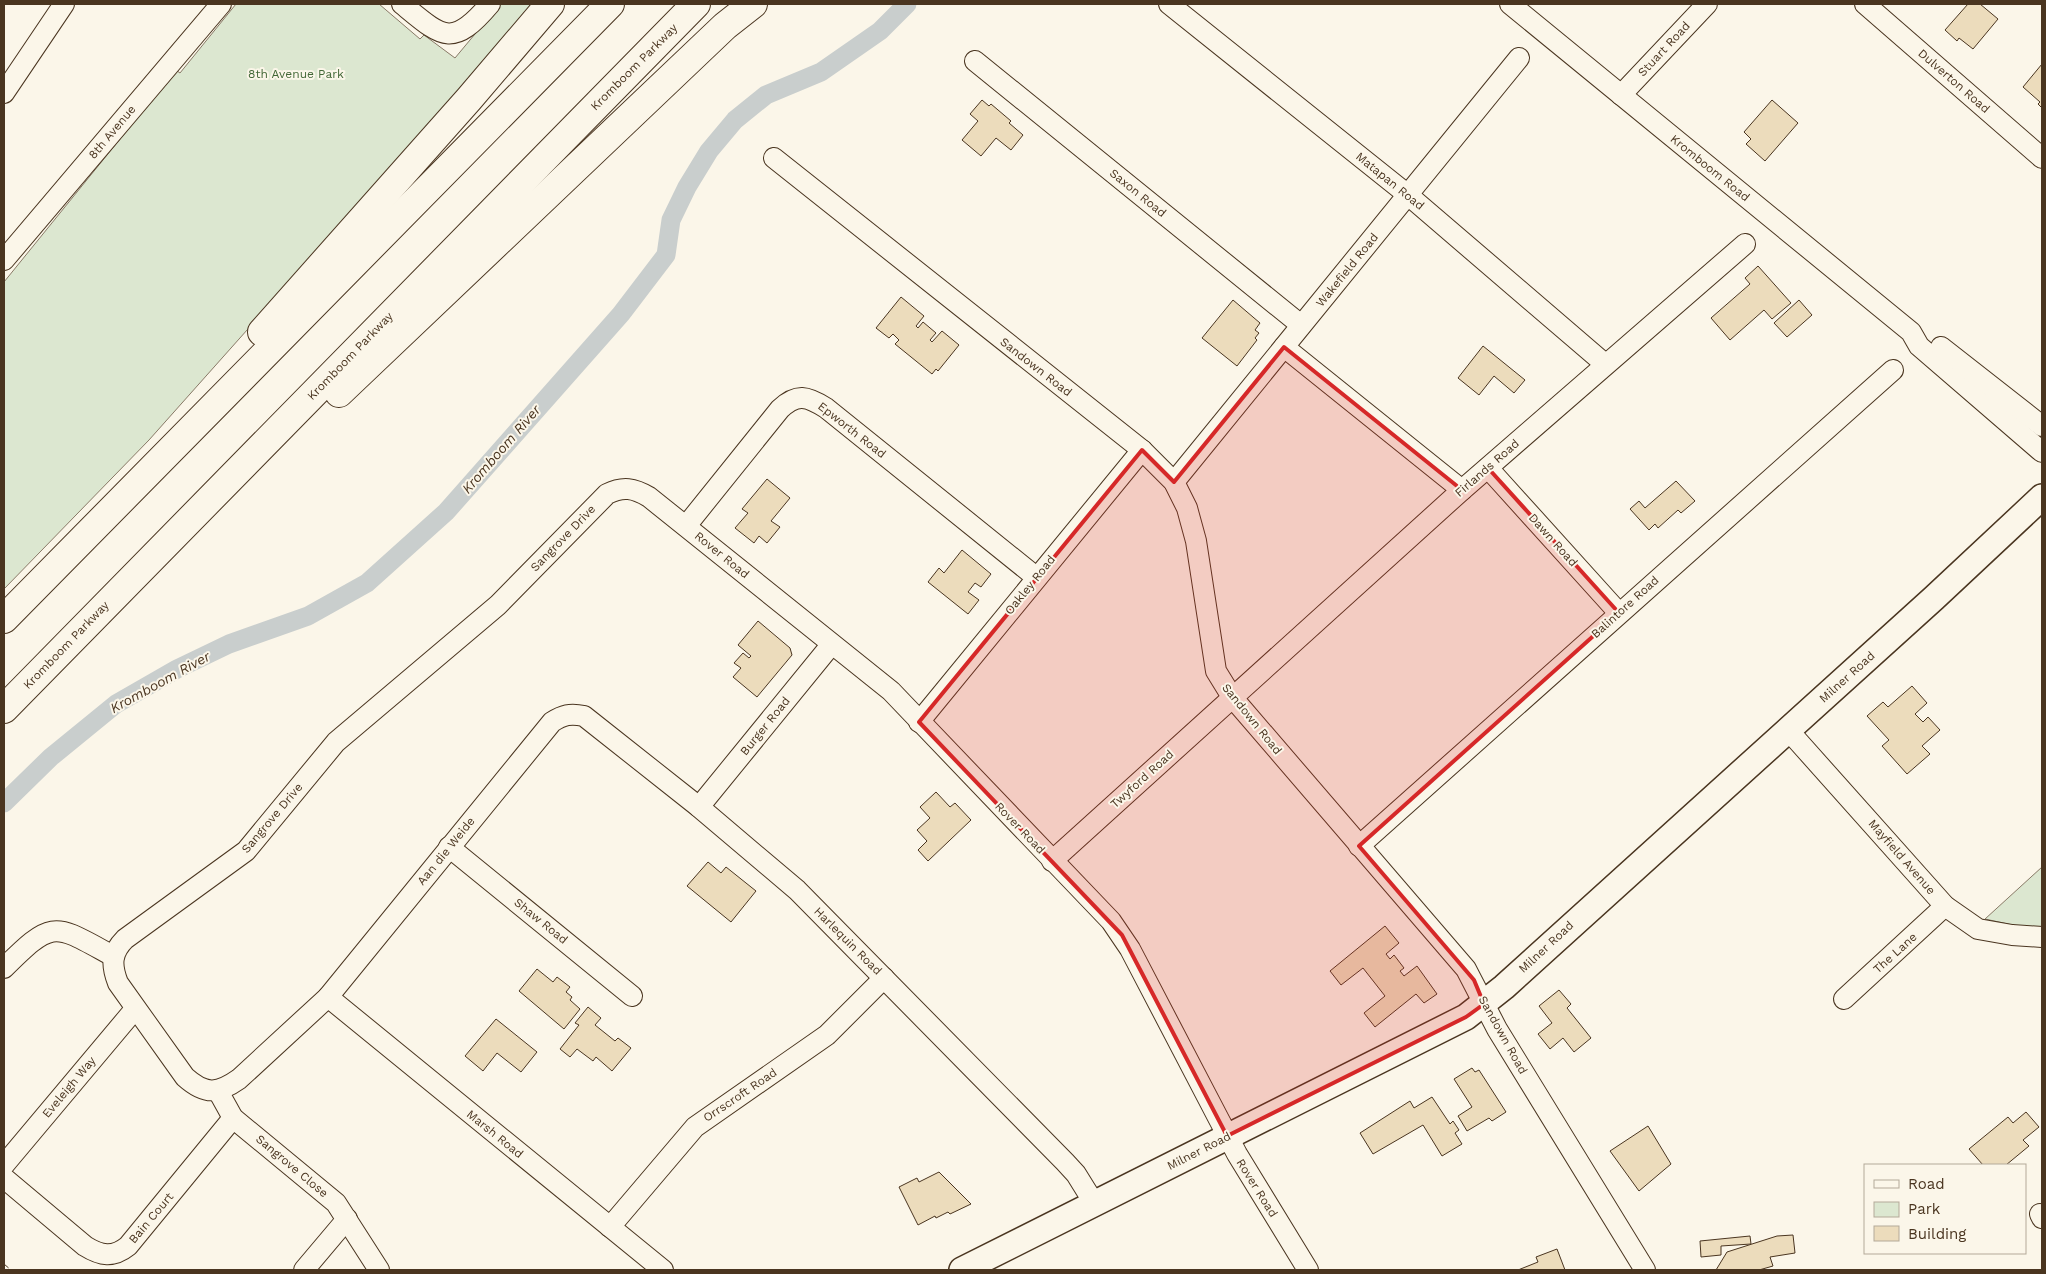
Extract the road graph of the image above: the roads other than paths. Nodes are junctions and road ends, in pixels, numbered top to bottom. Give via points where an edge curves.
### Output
1 (64, 4) edge
2 (221, 4) edge
3 (402, 4) edge
4 (490, 4) edge
5 (550, 4) edge
6 (610, 4) edge
7 (696, 4) edge
8 (753, 4) edge
9 (1169, 4) edge
10 (1510, 4) edge
11 (1707, 4) edge
12 (1865, 4) edge
13 (1518, 58) dead end
14 (975, 61) dead end
15 (4, 94) edge
16 (1621, 95) junction
17 (774, 158) dead end
18 (2042, 158) edge
19 (1408, 195) junction
20 (1745, 244) dead end
21 (4, 260) edge
22 (1302, 325) junction
23 (1911, 332) junction
24 (1284, 347) junction
25 (1605, 364) junction
26 (1893, 370) dead end
27 (2042, 426) edge
28 (1142, 450) junction
29 (2042, 452) edge
30 (1488, 468) junction
31 (1174, 482) junction
32 (618, 489) joint
33 (1462, 490) junction
34 (2042, 497) edge
35 (196, 513) junction
36 (686, 526) junction
37 (51, 571) junction
38 (1036, 577) junction
39 (1619, 613) junction
40 (4, 619) edge
41 (831, 645) junction
42 (1232, 697) junction
43 (4, 709) edge
44 (572, 714) joint
45 (919, 722) junction
46 (1788, 730) junction
47 (699, 807) junction
48 (449, 846) junction
49 (1359, 846) junction
50 (1052, 861) junction
51 (1945, 906) junction
52 (2042, 937) edge
53 (113, 956) junction
54 (4, 968) edge
55 (884, 978) junction
56 (632, 996) dead end
57 (328, 997) junction
58 (1844, 998) dead end
59 (1484, 1004) junction
60 (135, 1009) junction
61 (218, 1091) junction
62 (233, 1118) junction
63 (1227, 1136) junction
64 (4, 1165) edge
65 (4, 1178) edge
66 (1094, 1203) junction
67 (347, 1219) junction
68 (610, 1227) junction
69 (304, 1270) edge
70 (379, 1270) edge
71 (663, 1270) edge
72 (962, 1270) edge
73 (1308, 1270) edge
74 (1646, 1270) edge

1 - 15 street
2 - 21 street, 8th Avenue
3 - 4 street via 429,26 447,34 461,32
5 - 37 highway
6 - 37 highway
7 - 35 highway, Kromboom Parkway
8 - 35 highway via 725,26 230,498 216,507
9 - 19 street, Matapan Road
10 - 16 street, Kromboom Road
11 - 16 street, Stuart Road
12 - 18 street, Dulverton Road
13 - 19 street, Wakefield Road
14 - 22 street, Saxon Road
16 - 23 street, Kromboom Road
17 - 28 street, Sandown Road
19 - 22 street, Wakefield Road
19 - 25 street, Matapan Road
20 - 25 street, Firlands Road
22 - 24 street, Wakefield Road
23 - 27 street, Kromboom Road via 1928,337
23 - 29 street, Kromboom Road via 1919,346
24 - 31 street, Wakefield Road
24 - 33 street
25 - 30 street, Firlands Road
26 - 39 street, Balintore Road
28 - 31 street, Sandown Road
28 - 38 street, Oakley Road
30 - 33 street, Firlands Road
30 - 39 street, Dawn Road
31 - 42 street, Sandown Road via 1194,532 1216,670
32 - 36 street, Rover Road via 628,488 649,496
32 - 53 street, Sangrove Drive via 598,502 498,605 347,731 246,851 125,939
33 - 42 street, Firlands Road
34 - 46 main road, Milner Road
35 - 43 highway, Kromboom Parkway
36 - 38 street, Epworth Road via 780,409 789,400 801,398 814,400 826,408
36 - 41 street, Rover Road
37 - 40 highway
38 - 45 street, Oakley Road
39 - 49 street, Balintore Road
41 - 45 street, Rover Road via 891,692
41 - 47 street, Burger Road
42 - 49 street, Sandown Road
42 - 50 street, Twyford Road
44 - 47 street, Harlequin Road via 584,716 598,725
44 - 48 street, Aan die Weide via 552,722
45 - 50 street, Rover Road
46 - 51 street, Mayfield Avenue
46 - 59 main road, Milner Road
47 - 55 street, Harlequin Road via 797,890
48 - 56 street, Shaw Road
48 - 57 street, Aan die Weide
49 - 59 street, Sandown Road via 1466,969
50 - 63 street, Rover Road via 1122,935
51 - 52 street, Mayfield Avenue via 1978,929 2012,936
51 - 58 street, The Lane
53 - 54 street via 60,930 36,938
53 - 60 street via 112,970
55 - 66 street, Harlequin Road via 1065,1162
55 - 68 street, Orrscroft Road via 827,1035 695,1127
57 - 61 street via 239,1079
57 - 68 street, Marsh Road
59 - 63 main road, Milner Road via 1466,1017 1376,1064
59 - 74 street, Sandown Road
60 - 61 street via 185,1077 195,1085
60 - 64 street, Eveleigh Way
61 - 62 street, Sangrove Close
62 - 65 street, Bain Court via 118,1254 95,1253
62 - 67 street, Sangrove Close via 325,1193
63 - 66 main road, Milner Road
63 - 73 street, Rover Road
66 - 72 main road, Milner Road
67 - 69 street
67 - 70 street, Sangrove Close
68 - 71 street, Marsh Road

